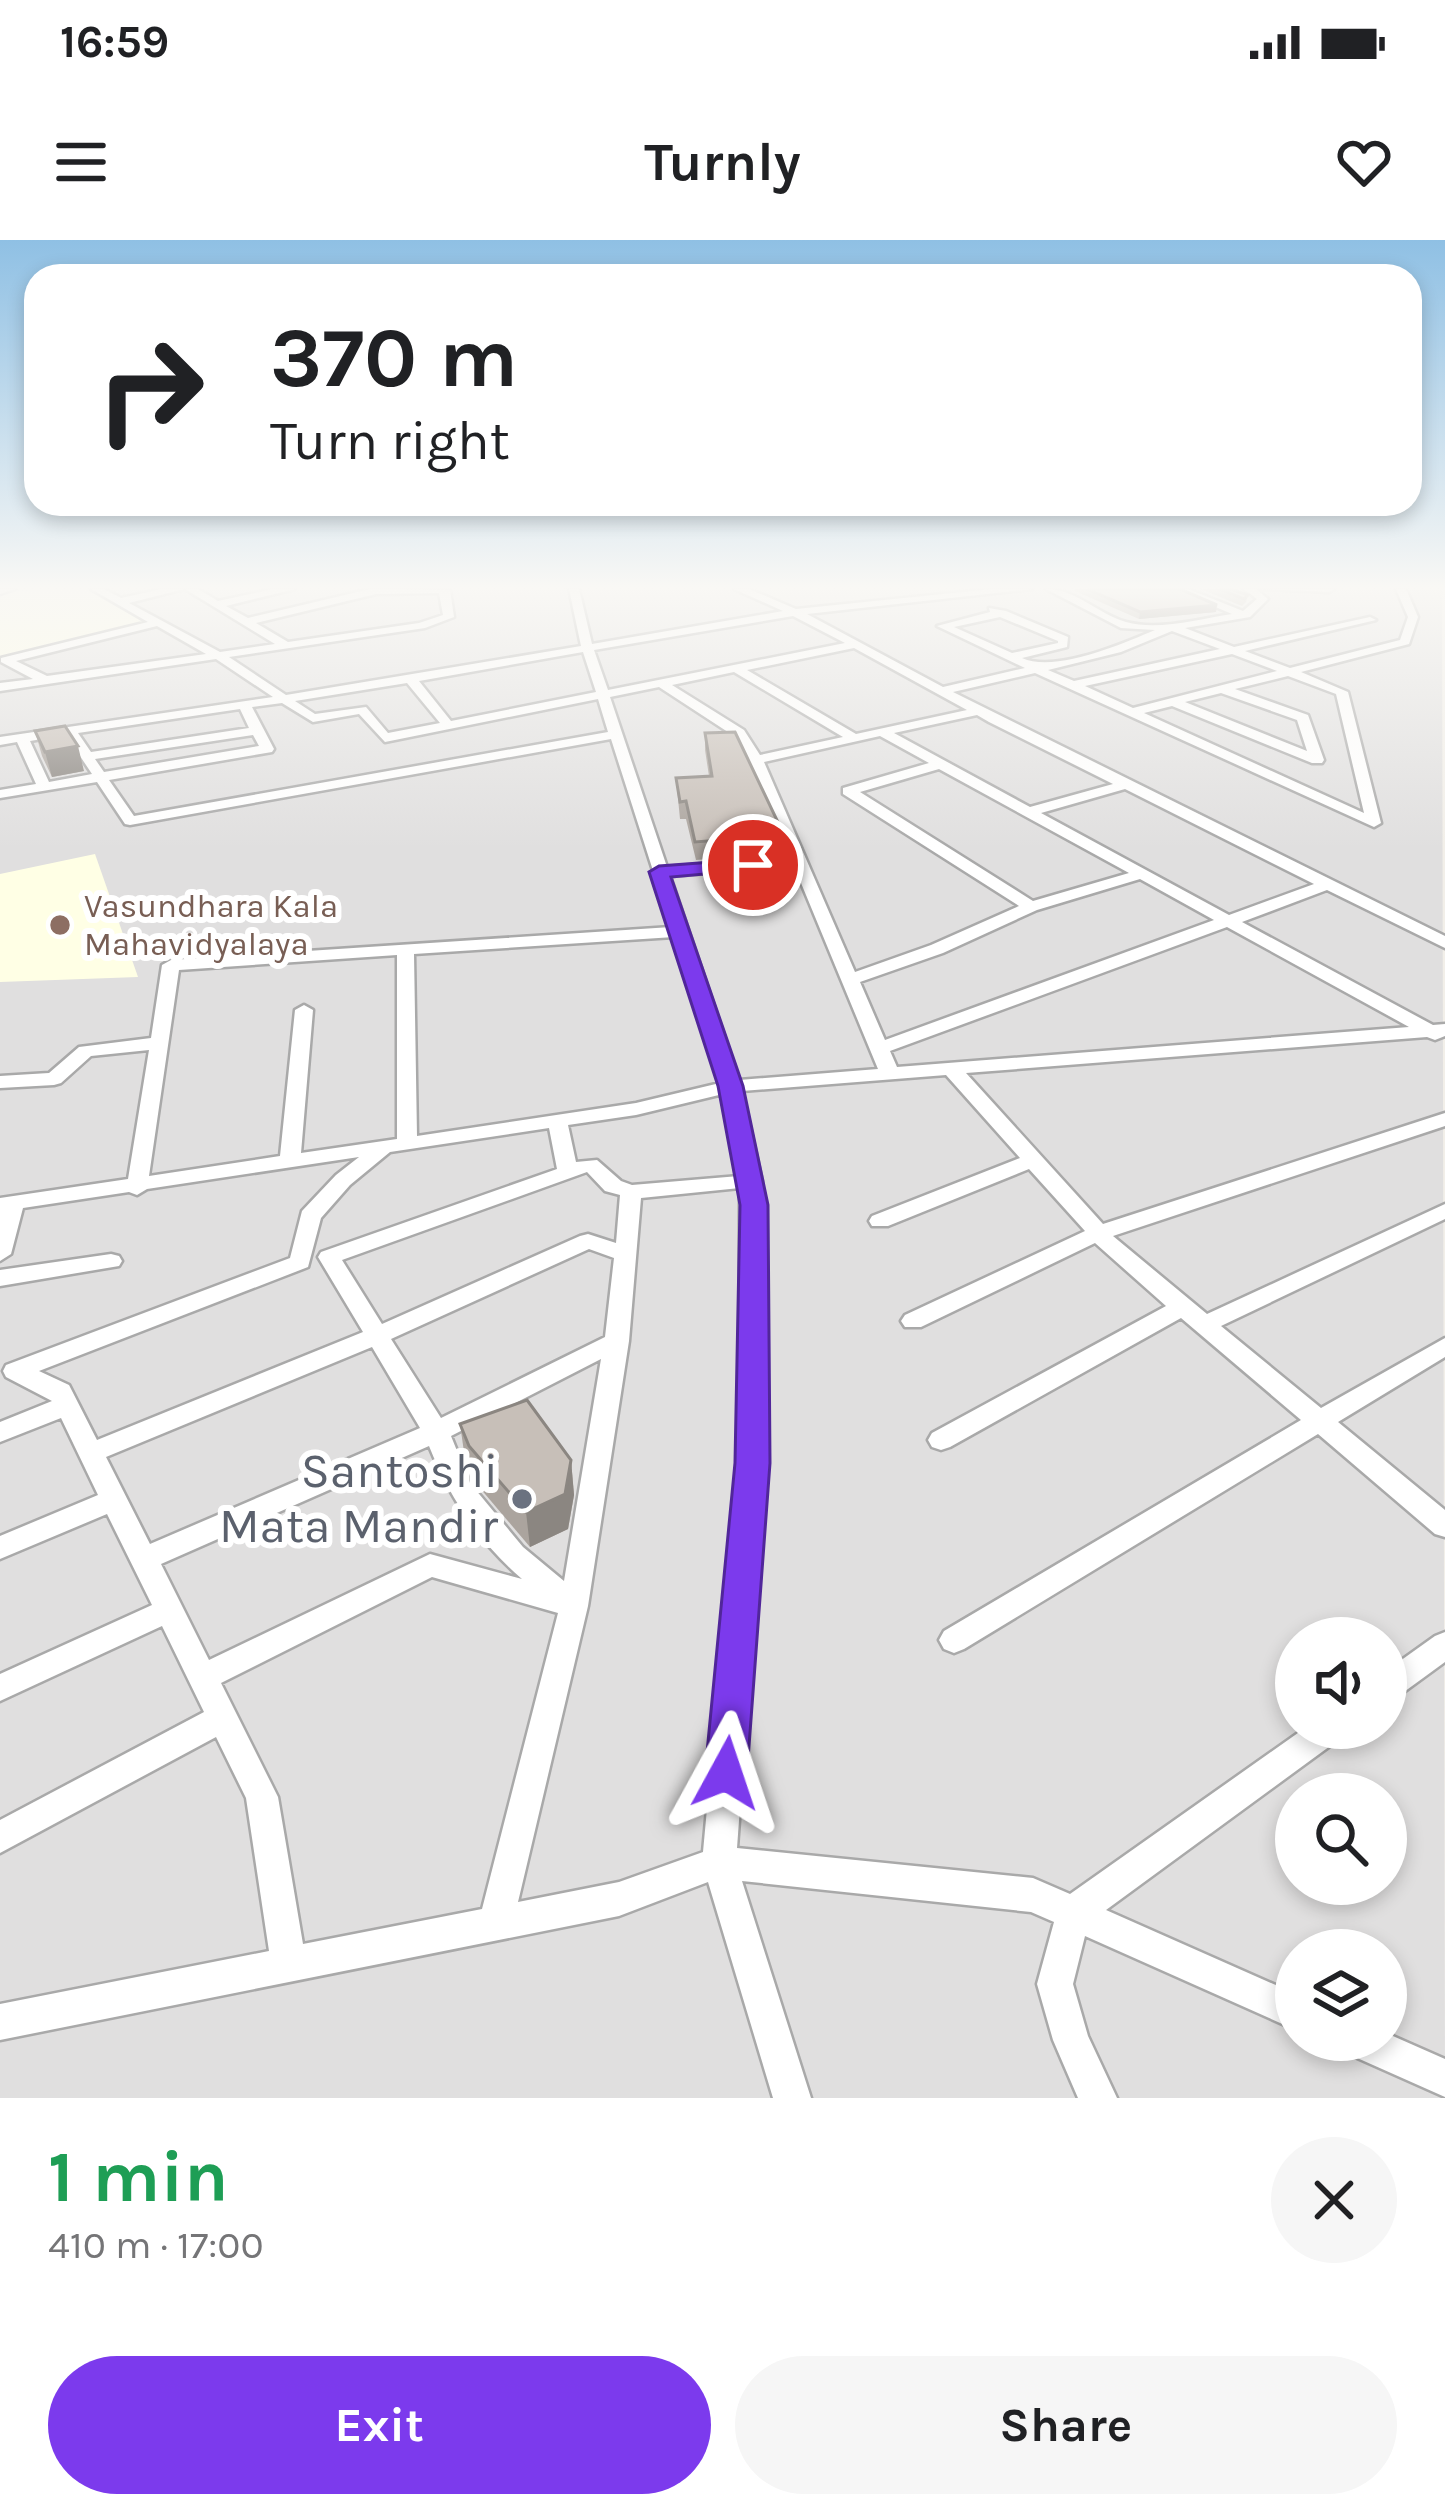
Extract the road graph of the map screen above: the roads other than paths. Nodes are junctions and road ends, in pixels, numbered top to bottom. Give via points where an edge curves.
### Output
1 (36, 676) edge
2 (84, 676) edge
3 (249, 676) edge
4 (423, 676) edge
5 (599, 676) edge
6 (697, 676) edge
7 (749, 676) edge
8 (912, 676) edge
9 (1010, 676) edge
10 (1055, 676) edge
11 (1115, 676) edge
12 (1274, 676) edge
13 (1298, 676) edge
14 (410, 678) junction
15 (46, 681) junction
16 (661, 683) junction
17 (1075, 685) junction
18 (0, 687) edge
19 (1222, 689) junction
20 (940, 691) junction
21 (606, 693) junction
22 (286, 699) junction
23 (1173, 701) junction
24 (244, 705) junction
25 (978, 711) junction
26 (1132, 712) junction
27 (448, 725) junction
28 (70, 730) junction
29 (260, 730) junction
30 (882, 732) junction
31 (617, 734) junction
32 (22, 738) junction
33 (854, 738) junction
34 (0, 741) edge
35 (89, 756) junction
36 (756, 760) junction
37 (941, 764) junction
38 (99, 776) junction
39 (1128, 784) junction
40 (44, 786) junction
41 (0, 794) edge
42 (1029, 812) junction
43 (799, 861) junction
44 (659, 872) junction
45 (1142, 874) junction
46 (1324, 886) junction
47 (1031, 907) junction
48 (1228, 921) junction
49 (678, 932) junction
50 (1445, 943) edge
51 (405, 949) junction
52 (850, 980) junction
53 (304, 1010) dead end
54 (1442, 1034) edge
55 (159, 1043) junction
56 (879, 1048) junction
57 (954, 1072) junction
58 (891, 1076) junction
59 (0, 1082) edge
60 (731, 1086) junction
61 (1445, 1119) edge
62 (557, 1120) junction
63 (397, 1144) junction
64 (1033, 1160) junction
65 (290, 1162) junction
66 (568, 1172) junction
67 (752, 1180) junction
68 (137, 1188) junction
69 (631, 1192) junction
70 (6, 1204) edge
71 (1445, 1211) edge
72 (880, 1221) dead end
73 (1099, 1233) junction
74 (626, 1253) junction
75 (0, 1254) edge
76 (111, 1261) dead end
77 (0, 1278) edge
78 (1183, 1307) junction
79 (913, 1322) dead end
80 (1204, 1324) junction
81 (380, 1334) junction
82 (617, 1341) junction
83 (1445, 1346) edge
84 (67, 1405) junction
85 (1319, 1420) junction
86 (0, 1432) edge
87 (436, 1432) junction
88 (941, 1440) dead end
89 (93, 1451) junction
90 (115, 1499) junction
91 (1445, 1526) edge
92 (0, 1548) edge
93 (147, 1558) junction
94 (574, 1606) junction
95 (171, 1609) junction
96 (954, 1640) dead end
97 (1445, 1645) edge
98 (1407, 1673) edge
99 (204, 1676) junction
100 (0, 1688) edge
101 (224, 1718) junction
102 (1301, 1749) edge
103 (0, 1837) edge
104 (719, 1862) junction
105 (1073, 1913) junction
106 (495, 1926) junction
107 (289, 1967) junction
108 (1275, 2003) edge
109 (0, 2022) edge
110 (1407, 2061) edge
111 (1445, 2078) edge
112 (792, 2098) edge
113 (1098, 2098) edge

1 - 15 street
2 - 15 street
3 - 22 street
4 - 14 street
5 - 21 street
6 - 16 street
7 - 33 street
8 - 20 street
9 - 20 street
10 - 17 street
11 - 17 street
12 - 19 street
13 - 26 street via 1342,692 1374,823
14 - 22 street
14 - 27 street
15 - 18 street
16 - 21 street
16 - 36 street via 739,734
17 - 26 street
19 - 23 street
19 - 23 street via 1303,718 1317,760
20 - 25 street
21 - 27 street
21 - 31 street
22 - 24 street
22 - 27 street via 313,718 362,710 385,737
23 - 26 street
24 - 28 street
24 - 29 street
25 - 30 street
25 - 39 street
28 - 32 street
28 - 35 street
29 - 35 street
29 - 38 street via 267,749
30 - 33 street
30 - 37 street
31 - 38 street via 130,821
31 - 44 street
32 - 34 street
32 - 40 street
33 - 36 street
35 - 38 street
36 - 43 street
37 - 42 street
37 - 47 street via 848,791
38 - 40 street
39 - 42 street
39 - 46 street
40 - 41 street
42 - 45 street
43 - 44 street
43 - 52 street
44 - 49 street
45 - 47 street
45 - 48 street
46 - 48 street
46 - 50 street
47 - 52 street
48 - 54 street
48 - 56 street
49 - 51 street
49 - 60 street
51 - 55 street via 171,965
51 - 63 street
52 - 56 street
53 - 65 street
54 - 57 street
55 - 59 street via 86,1052 54,1079
55 - 68 street
56 - 58 street
57 - 58 street
57 - 64 street
58 - 60 street
60 - 62 street
60 - 67 street
61 - 73 street
62 - 63 street
62 - 66 street
63 - 65 street
63 - 84 street via 343,1180 310,1216 300,1262 15,1371 60,1391
64 - 72 street
64 - 73 street
65 - 68 street
66 - 69 street via 590,1164
66 - 81 street via 329,1257
67 - 69 street
67 - 104 street via 752,1463
68 - 70 street
69 - 74 street
70 - 75 street
71 - 80 street
73 - 78 street
73 - 79 street
74 - 81 street via 588,1241
74 - 82 street
76 - 77 street
78 - 80 street
78 - 88 street
80 - 85 street
81 - 87 street
81 - 89 street
82 - 87 street
82 - 94 street
83 - 85 street
84 - 86 street
84 - 89 street
85 - 91 street
85 - 96 street
87 - 93 street
87 - 94 street via 455,1482 487,1528
89 - 90 street
90 - 92 street
90 - 93 street
93 - 95 street
94 - 99 street via 430,1564
94 - 106 street
95 - 99 street
95 - 100 street
97 - 98 street
99 - 101 street
101 - 103 street
101 - 107 street via 262,1797
102 - 105 street
104 - 105 street via 1033,1895
104 - 106 street via 619,1900
104 - 112 street
105 - 108 street
105 - 113 street via 1055,1984
106 - 107 street
107 - 109 street
110 - 111 street

